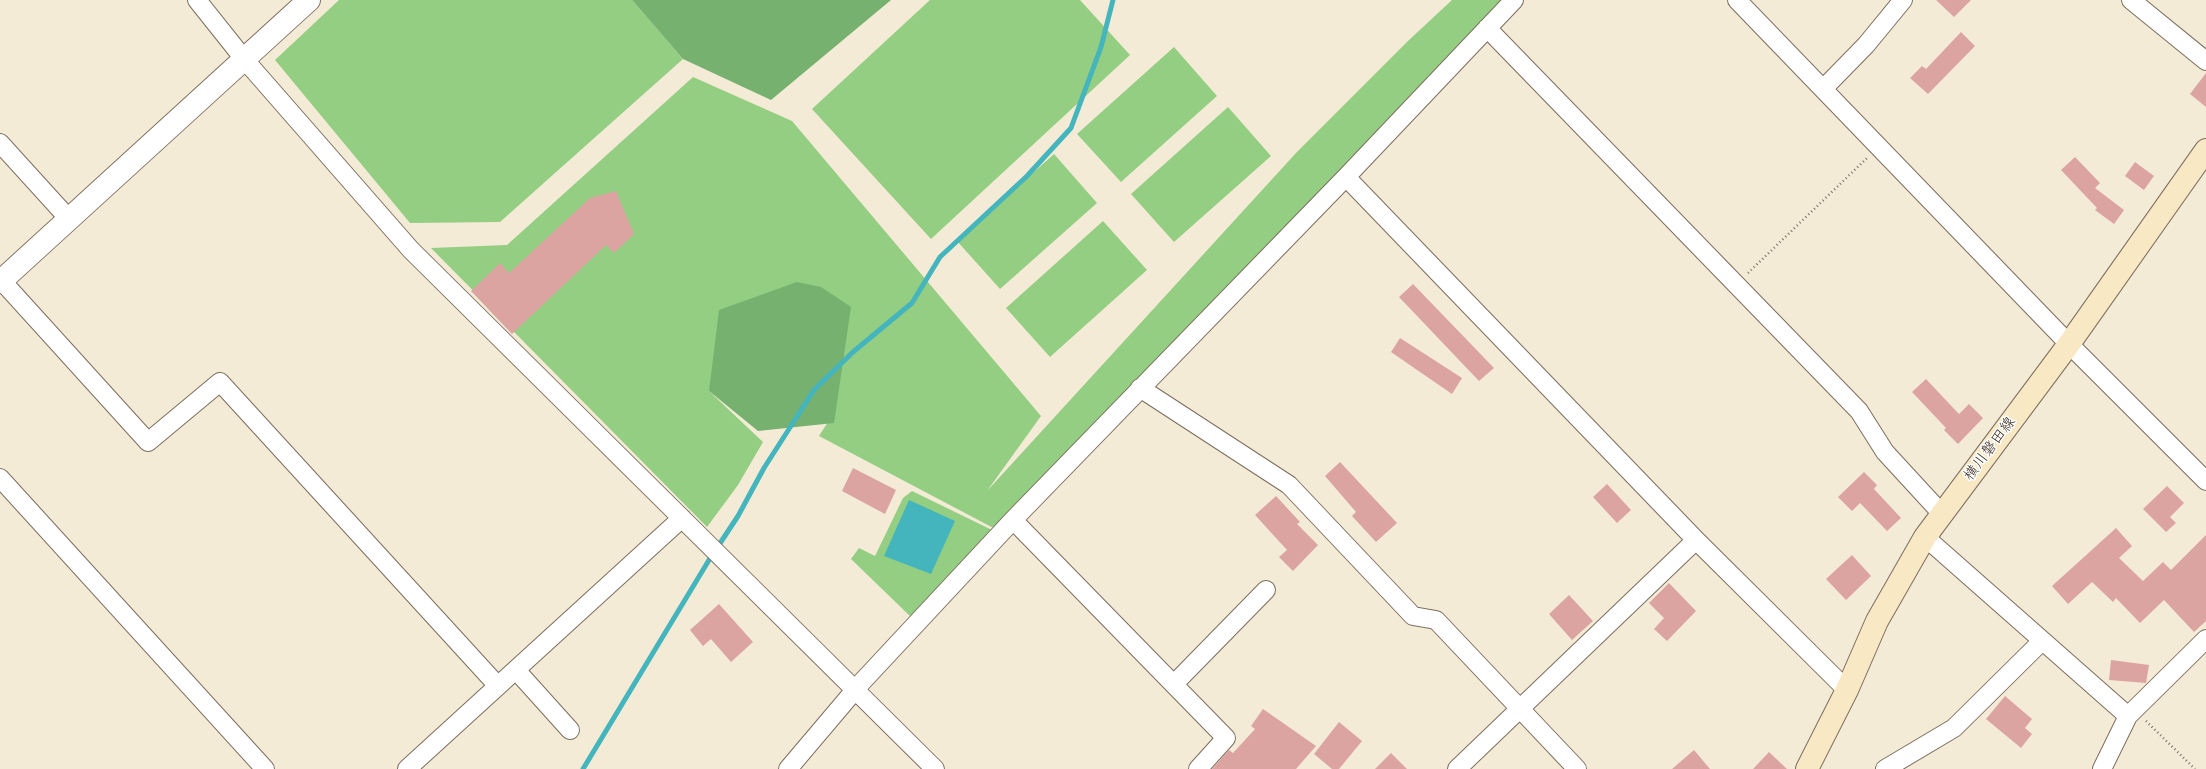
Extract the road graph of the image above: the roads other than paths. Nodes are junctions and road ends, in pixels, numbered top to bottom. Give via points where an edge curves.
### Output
1 (197, 0) edge
2 (309, 0) edge
3 (1514, 0) edge
4 (1737, 0) edge
5 (1903, 0) edge
6 (2131, 0) edge
7 (1487, 28) junction
8 (244, 59) junction
9 (2206, 61) edge
10 (1823, 89) junction
11 (0, 143) edge
12 (2206, 150) edge
13 (1346, 176) junction
14 (69, 219) junction
15 (1, 282) edge
16 (2069, 344) junction
17 (1140, 388) junction
18 (0, 478) edge
19 (2206, 481) edge
20 (1942, 514) junction
21 (682, 518) junction
22 (1013, 520) junction
23 (1924, 537) junction
24 (1696, 540) junction
25 (1266, 590) dead end
26 (2206, 639) edge
27 (2042, 640) junction
28 (516, 670) junction
29 (1174, 684) junction
30 (498, 686) junction
31 (855, 690) junction
32 (1847, 690) junction
33 (1520, 708) junction
34 (2131, 713) junction
35 (570, 730) dead end
36 (265, 769) edge
37 (408, 769) edge
38 (788, 769) edge
39 (935, 769) edge
40 (1198, 769) edge
41 (1457, 769) edge
42 (1577, 769) edge
43 (1807, 769) edge
44 (1885, 769) edge
45 (2102, 769) edge

1 - 8 street
2 - 8 street
3 - 7 street
4 - 10 street
5 - 10 street via 1866,45
6 - 9 street
7 - 13 street
7 - 20 street via 1859,411 1885,452
8 - 14 street
8 - 21 street via 411,250
10 - 16 street
11 - 14 street
12 - 16 main road, 横川磐田線
13 - 17 street
13 - 24 street
14 - 15 street
15 - 30 street via 148,442 220,382
16 - 19 street
16 - 20 main road, 横川磐田線
17 - 22 street
17 - 33 street via 1289,485 1413,616 1436,620
18 - 36 street
20 - 23 main road, 横川磐田線
21 - 28 street
21 - 31 street
22 - 29 street
22 - 31 street
23 - 27 street
23 - 32 main road, 横川磐田線 via 1877,621
24 - 32 street
24 - 33 street
25 - 29 street
26 - 34 street
27 - 34 street
27 - 44 street via 1954,728
28 - 30 street
28 - 35 street
29 - 40 street via 1226,738
30 - 37 street
31 - 38 street
31 - 39 street
32 - 43 main road, 横川磐田線
33 - 41 street
33 - 42 street
34 - 45 street

